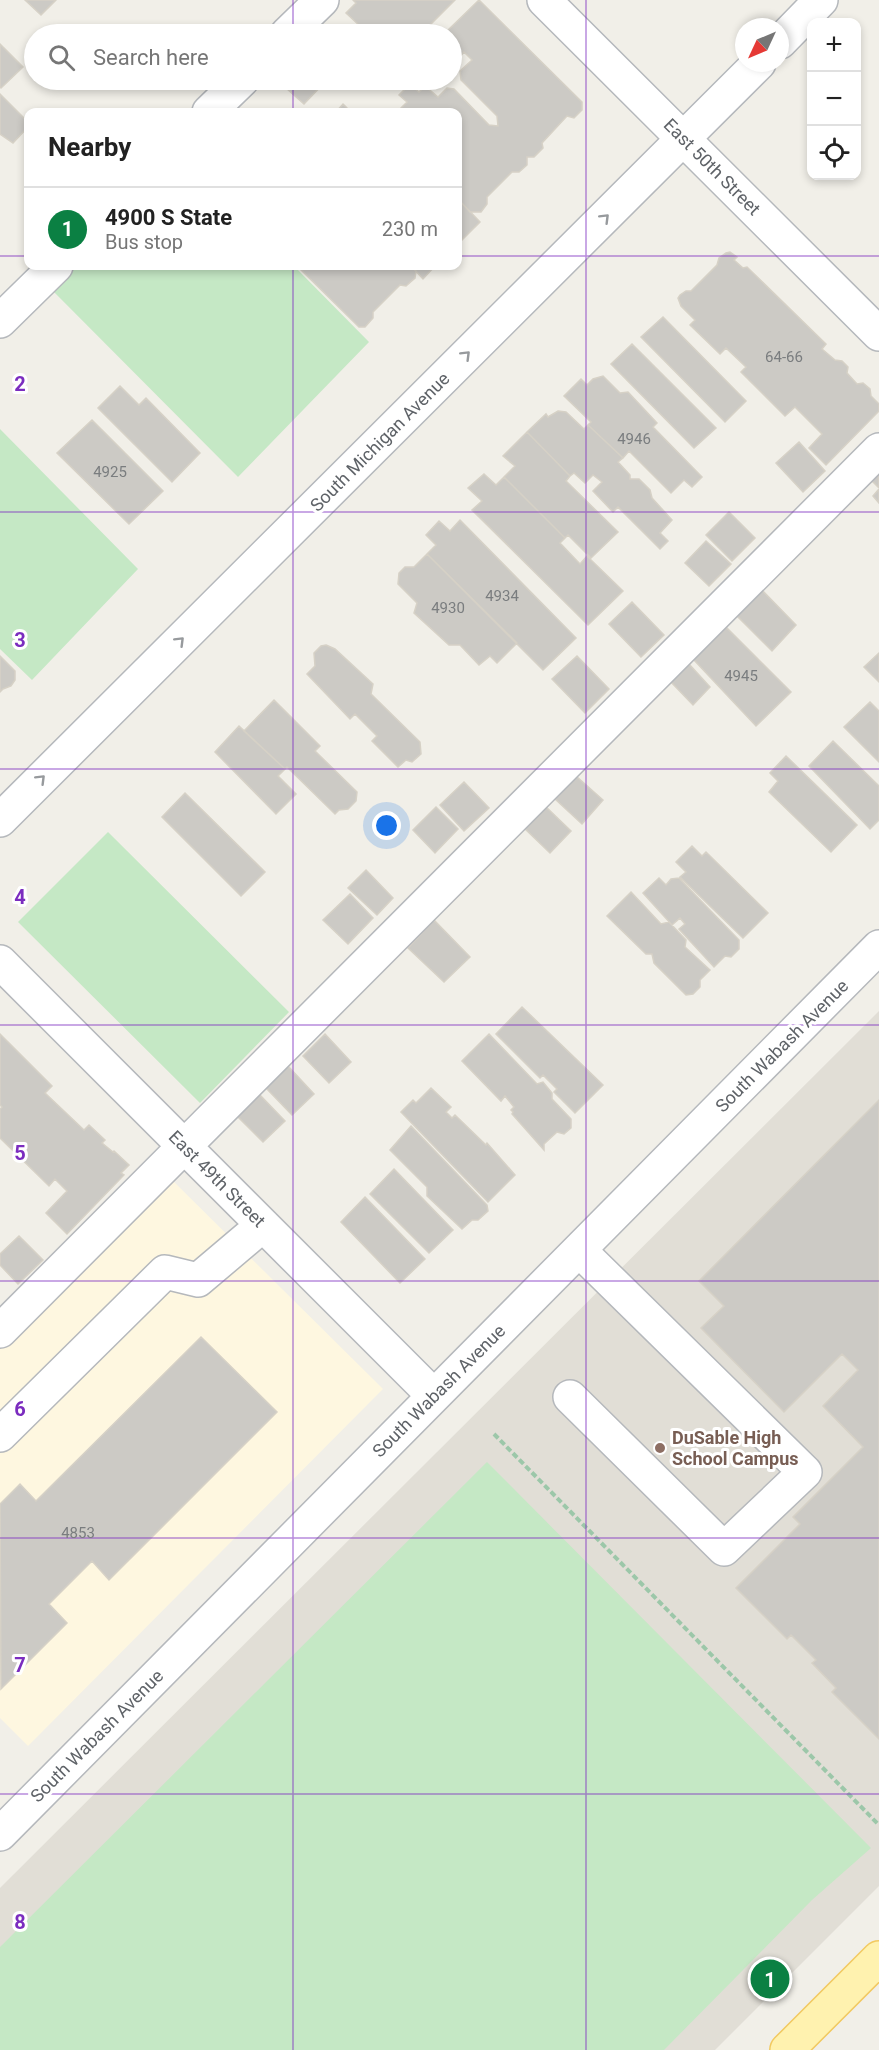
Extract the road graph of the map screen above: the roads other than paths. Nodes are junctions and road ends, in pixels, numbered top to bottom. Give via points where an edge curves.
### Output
1 (322, 0) edge
2 (544, 0) edge
3 (821, 0) edge
4 (297, 24) edge
5 (789, 33) edge
6 (750, 72) edge
7 (232, 90) edge
8 (213, 108) edge
9 (684, 139) junction
10 (52, 270) edge
11 (0, 321) edge
12 (879, 334) edge
13 (879, 450) edge
14 (0, 820) edge
15 (879, 947) edge
16 (0, 962) edge
17 (184, 1147) junction
18 (262, 1225) junction
19 (579, 1250) junction
20 (0, 1331) edge
21 (434, 1396) junction
22 (570, 1397) dead end
23 (0, 1435) edge
24 (0, 1834) edge
25 (879, 1958) edge
26 (787, 2050) edge

1 - 4 street
2 - 9 street, East 50th Street
3 - 5 street
6 - 9 street, South Michigan Avenue
7 - 8 street
9 - 12 street, East 50th Street
14 -> 9 street, South Michigan Avenue
10 - 11 street
13 - 17 street
15 - 19 street, South Wabash Avenue
16 - 17 street, East 49th Street
17 - 18 street, East 49th Street
17 - 20 street
18 - 21 street, East 49th Street
18 - 23 street via 198,1280 165,1272
19 - 21 street, South Wabash Avenue
19 - 22 street via 805,1472 724,1549
21 - 24 street, South Wabash Avenue
25 - 26 main road

